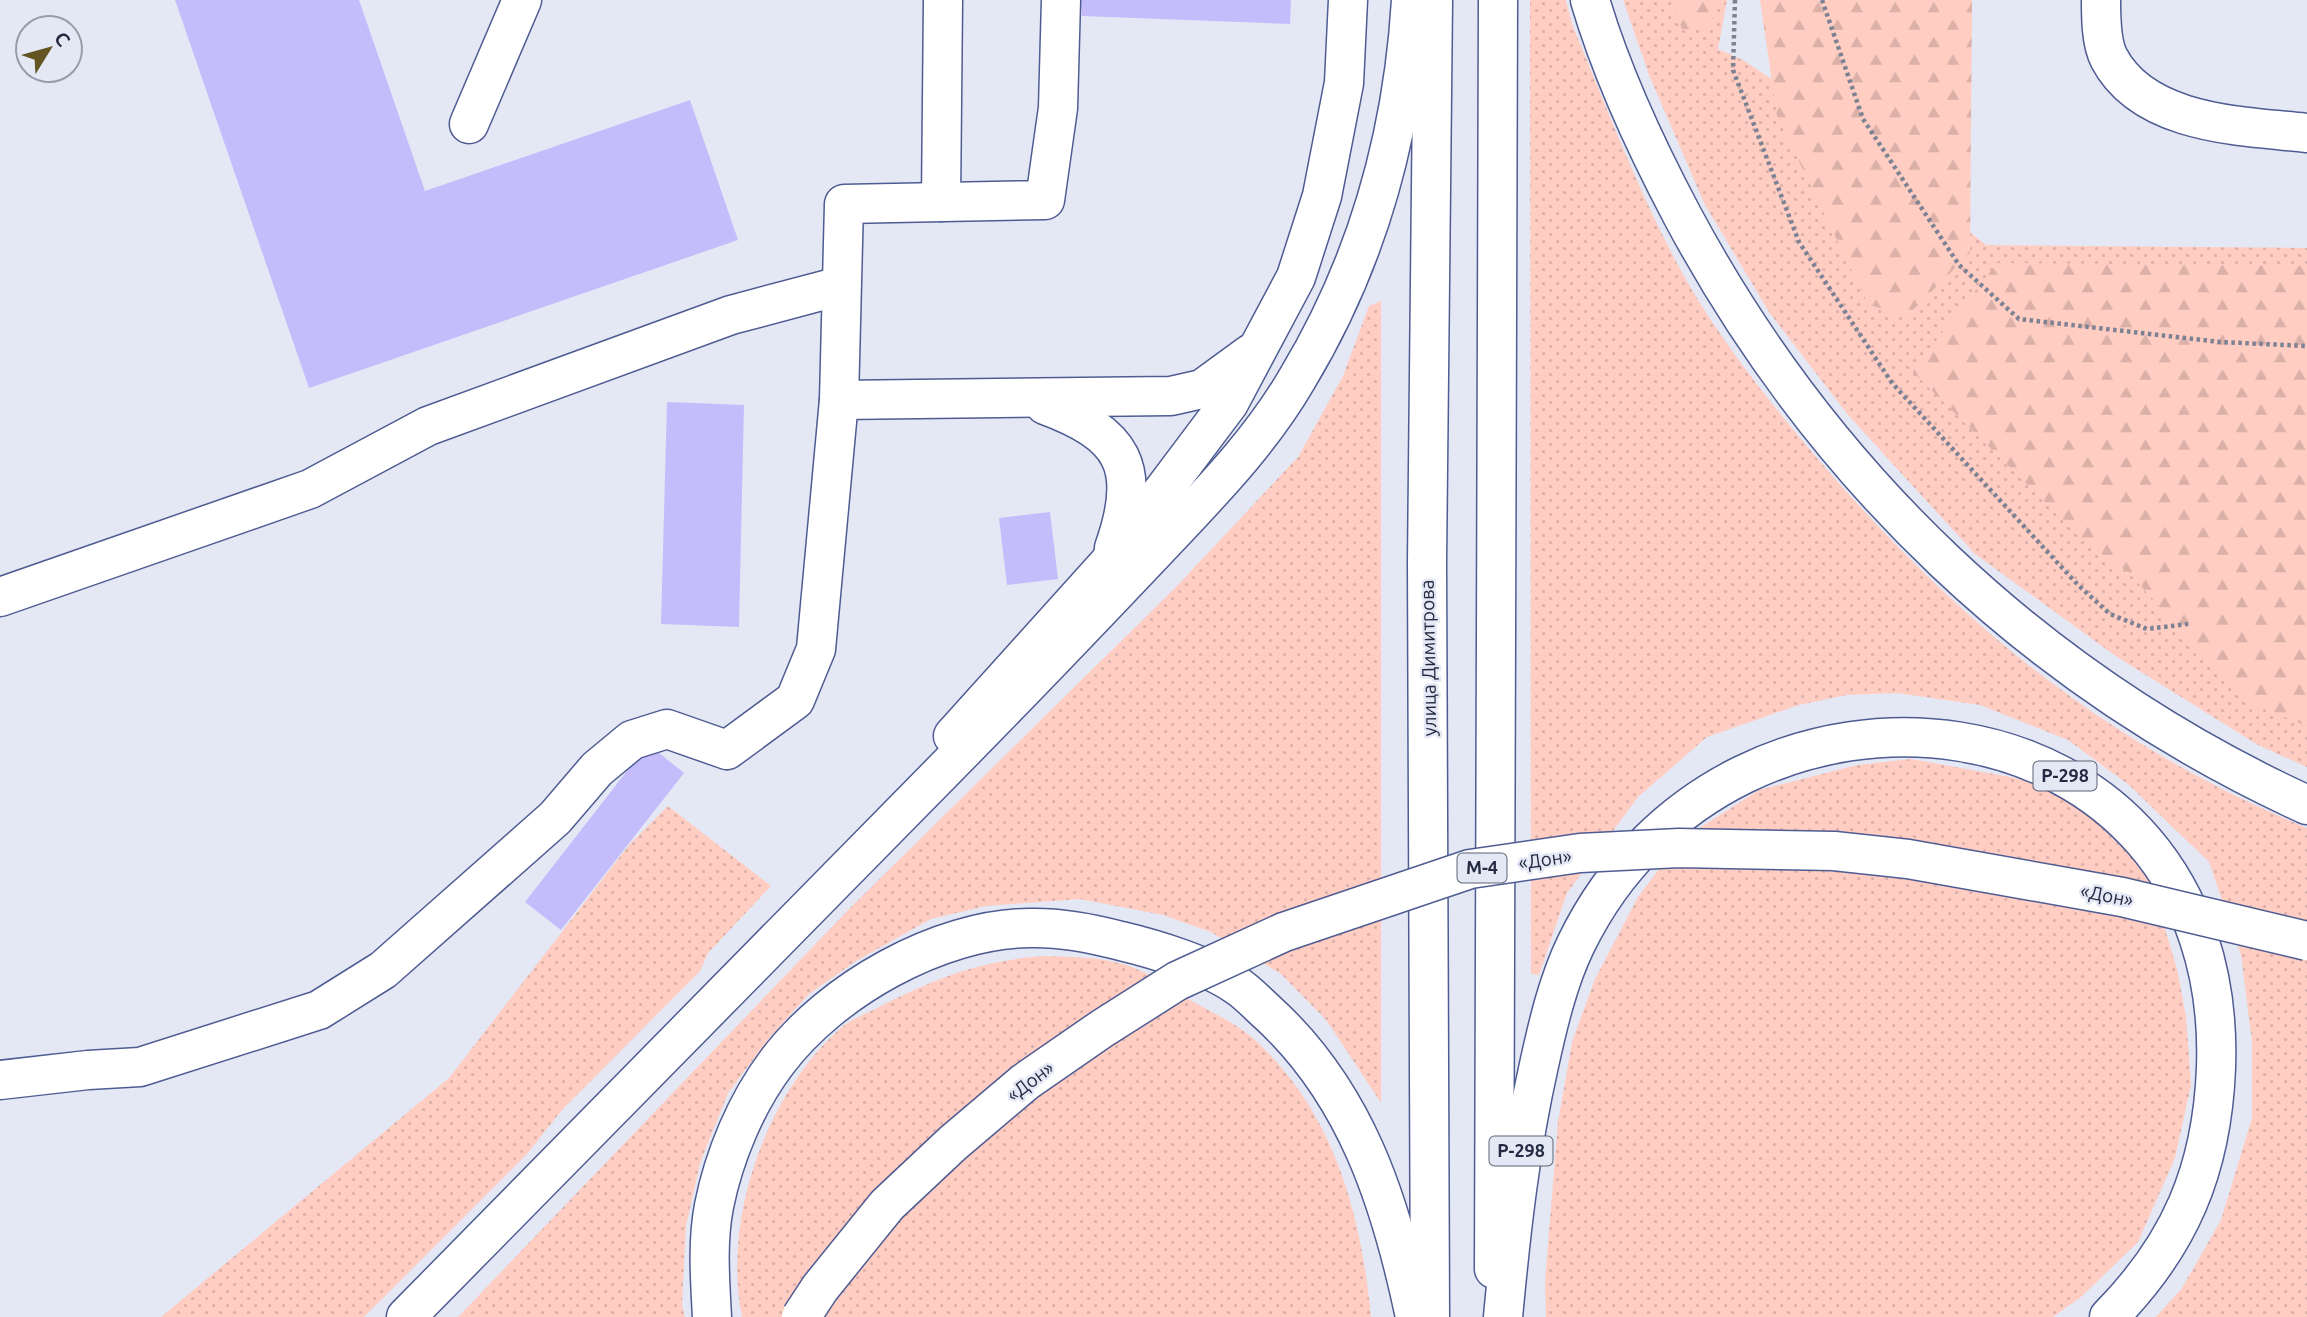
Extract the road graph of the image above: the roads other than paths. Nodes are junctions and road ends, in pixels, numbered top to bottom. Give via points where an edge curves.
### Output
1 (522, 0) edge
2 (943, 0) edge
3 (1061, 0) edge
4 (1348, 0) edge
5 (1411, 0) edge
6 (1433, 0) edge
7 (1498, 0) edge
8 (1590, 0) edge
9 (2101, 0) edge
10 (469, 124) dead end
11 (2307, 134) edge
12 (941, 202) junction
13 (840, 286) junction
14 (1259, 346) junction
15 (839, 400) junction
16 (1033, 400) junction
17 (1108, 564) junction
18 (0, 597) edge
19 (2307, 805) edge
20 (2307, 942) edge
21 (745, 970) junction
22 (0, 1080) edge
23 (406, 1317) edge
24 (712, 1317) edge
25 (801, 1317) edge
26 (1416, 1317) edge
27 (1430, 1317) edge
28 (1494, 1317) edge
29 (1503, 1317) edge
30 (2109, 1317) edge

1 - 10 main road
2 - 12 main road
3 - 12 main road via 1058,108 1045,200
4 - 14 main road via 1344,83 1322,196 1296,276
5 - 21 main road via 1407,70 1367,232 1297,381 1230,471 1184,521
6 - 27 main road, улица Димитрова via 1427,548
7 - 28 main road
8 - 19 main road via 1630,110 1702,251 1775,368 1867,482 1999,611 2069,668 2227,767
9 - 11 main road via 2107,56 2123,80 2160,106 2221,123
12 - 13 main road via 844,204
13 - 15 main road
13 - 18 main road via 731,315 440,421 310,489
14 - 16 main road via 1202,389 1150,398
14 - 17 main road via 1229,403
15 - 16 main road
15 - 22 main road via 816,649 795,699 727,750 667,729 632,740 597,769 555,818 383,970 319,1010 140,1068
16 - 17 main road via 1080,418 1106,436 1119,452 1125,472 1125,509
17 - 21 main road via 865,828
20 - 25 main road, «Дон» / М-4, bridge via 2122,897 1908,859 1834,851 1750,848 1580,853 1470,869 1284,932 1177,981 1103,1028 1026,1082 887,1205
21 - 23 main road
24 - 26 main road via 709,1264 714,1207 728,1155 748,1109 778,1061 828,1010 884,971 957,940 1028,928 1084,931 1160,951 1236,984 1296,1039 1329,1081 1380,1179
29 - 30 main road, Р-298 via 1521,1144 1542,1050 1558,988 1600,900 1667,822 1758,765 1818,746 1906,737 1961,740 2001,750 2072,779 2133,828 2159,857 2197,934 2217,1035 2211,1139 2191,1198 2161,1254

